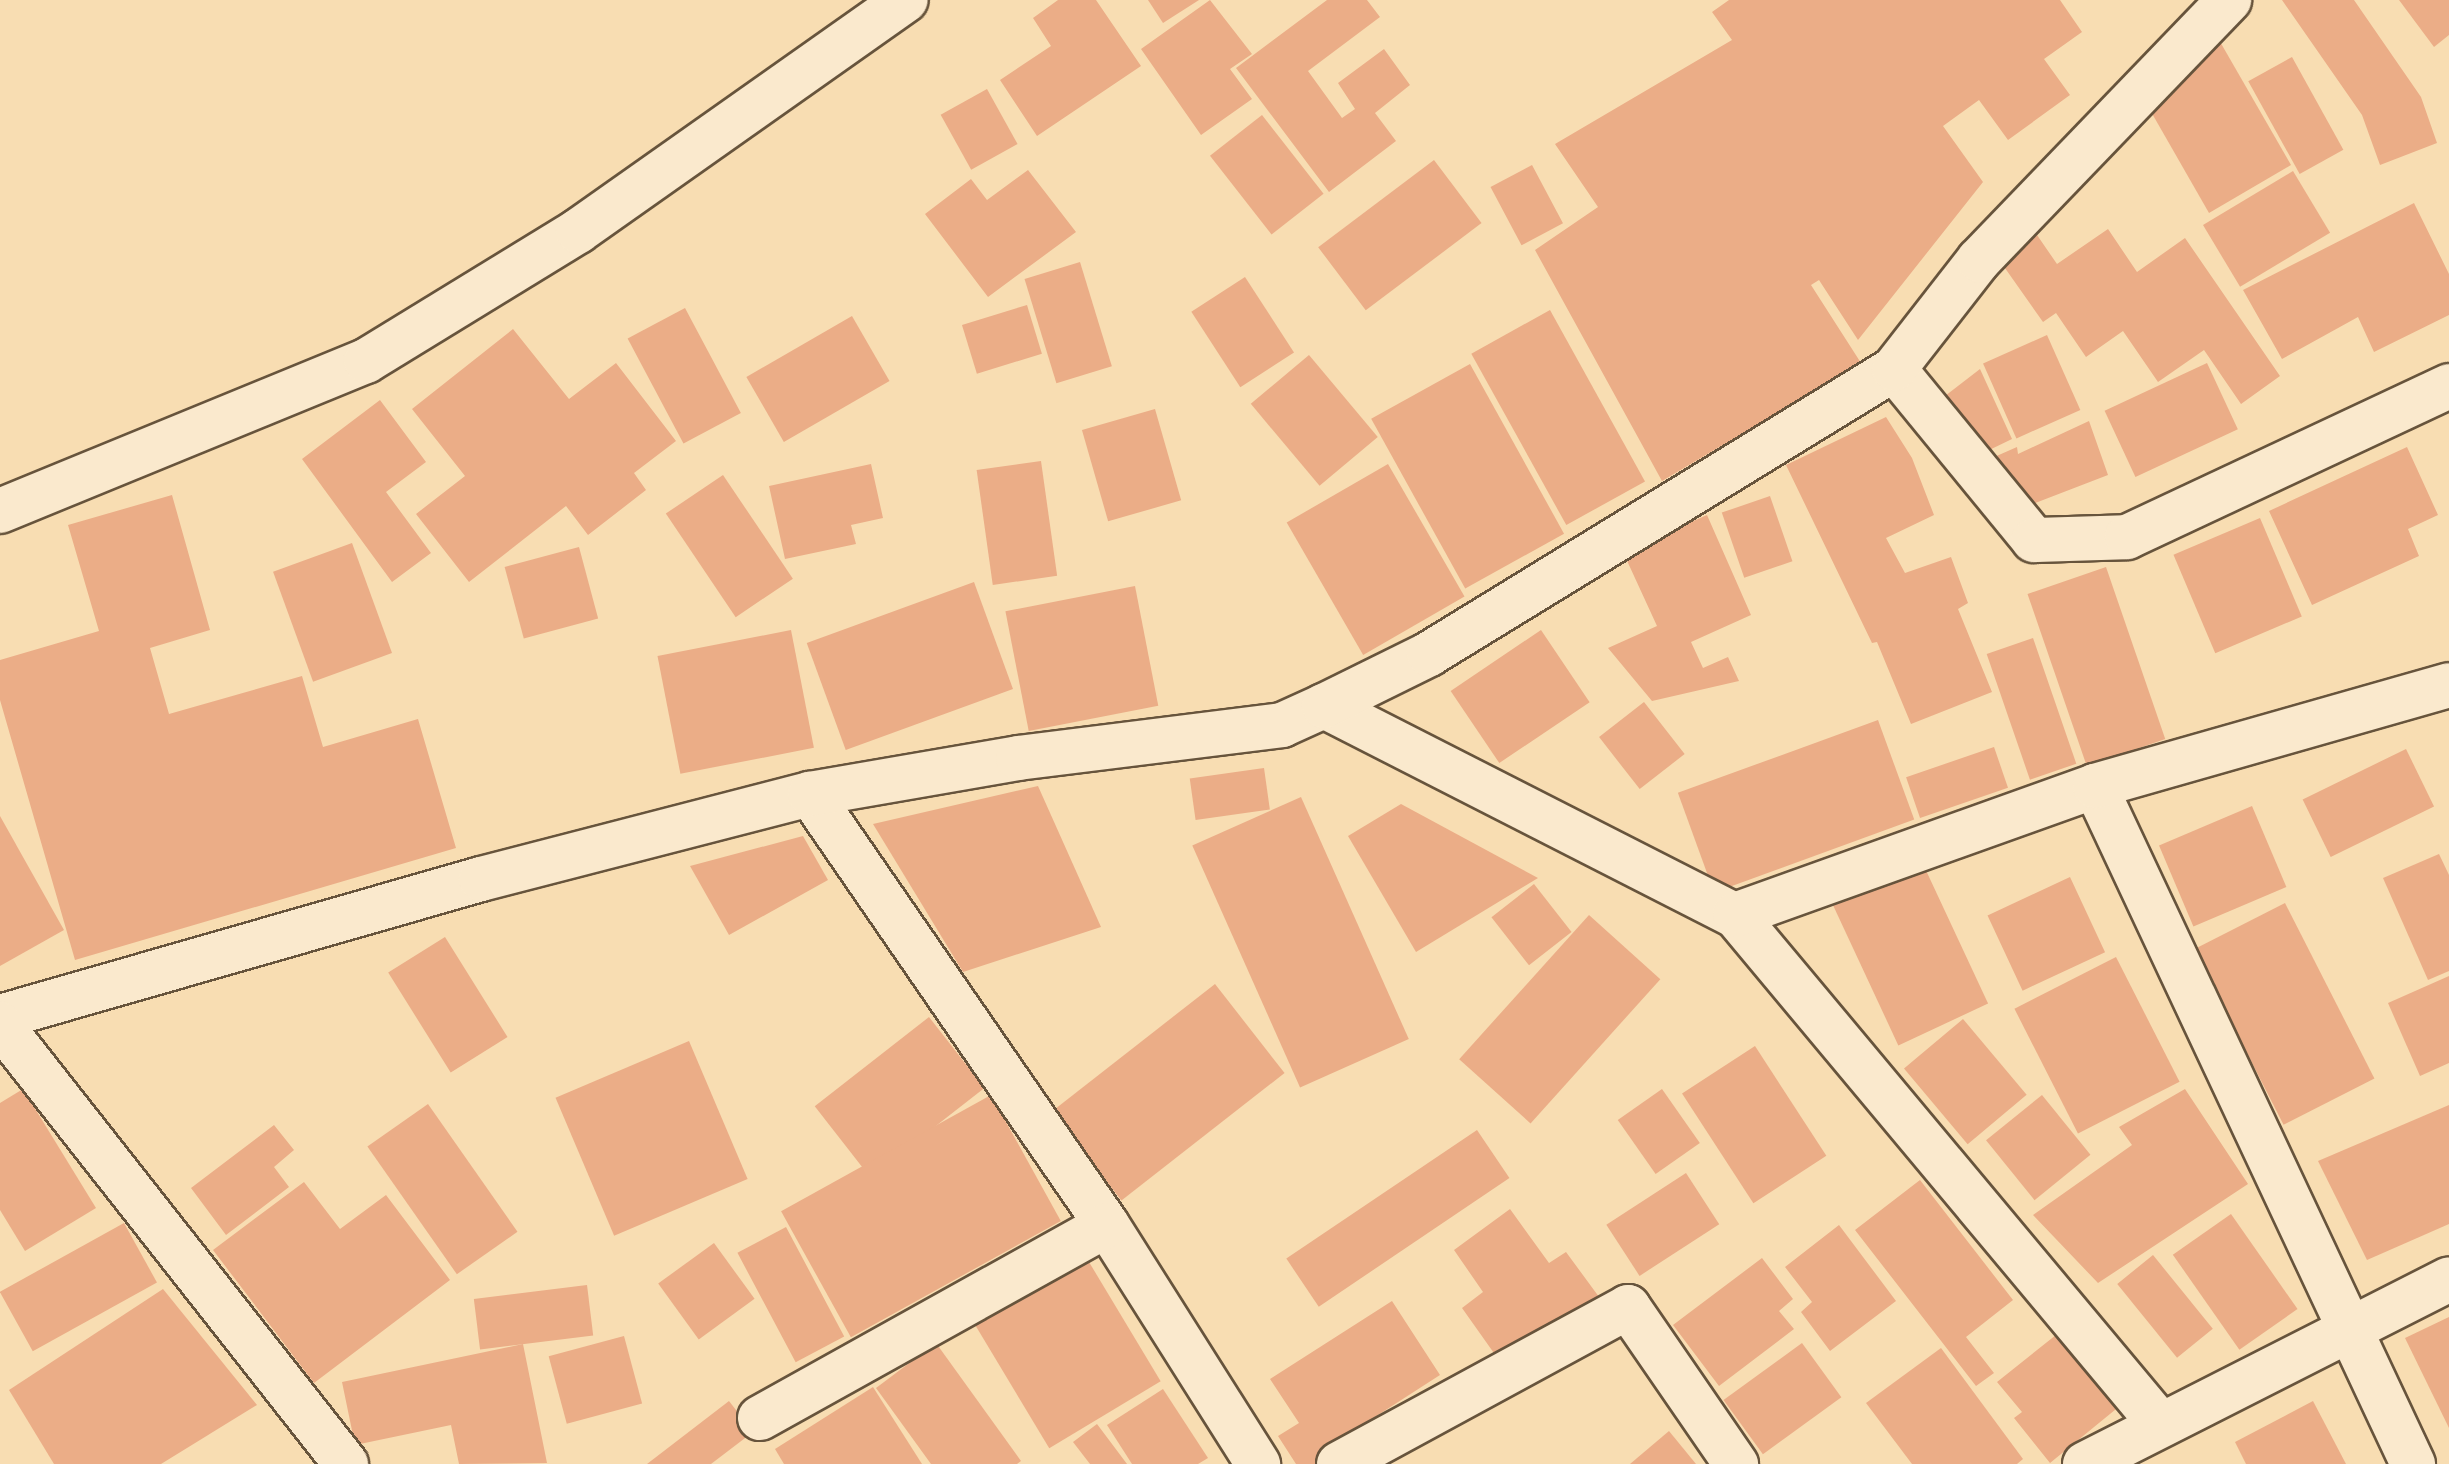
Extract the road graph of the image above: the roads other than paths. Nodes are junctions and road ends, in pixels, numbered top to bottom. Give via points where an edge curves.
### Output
1 (906, 0) edge
2 (2229, 0) edge
3 (1894, 369) junction
4 (2449, 386) edge
5 (0, 511) edge
6 (2449, 685) edge
7 (1324, 706) junction
8 (2095, 786) junction
9 (810, 794) junction
10 (1735, 915) junction
11 (0, 1017) edge
12 (0, 1024) edge
13 (1107, 1225) junction
14 (2449, 1279) edge
15 (2347, 1330) junction
16 (760, 1418) dead end
17 (2160, 1424) junction
18 (346, 1464) edge
19 (1258, 1464) edge
20 (1339, 1464) edge
21 (1736, 1464) edge
22 (2085, 1464) edge
23 (2413, 1464) edge

1 - 5 street via 578,231 366,361
2 - 3 street via 1979,260
3 - 4 street via 2034,540 2127,537
3 - 7 street via 1429,654
6 - 8 street
7 - 9 street via 1282,725 1018,758
7 - 10 street
8 - 10 street
8 - 15 street
9 - 11 street via 481,879
9 - 13 street
10 - 17 street
12 - 18 street
13 - 16 street
13 - 19 street
14 - 15 street
15 - 17 street
15 - 23 street
17 - 22 street
20 - 21 street via 1628,1307

